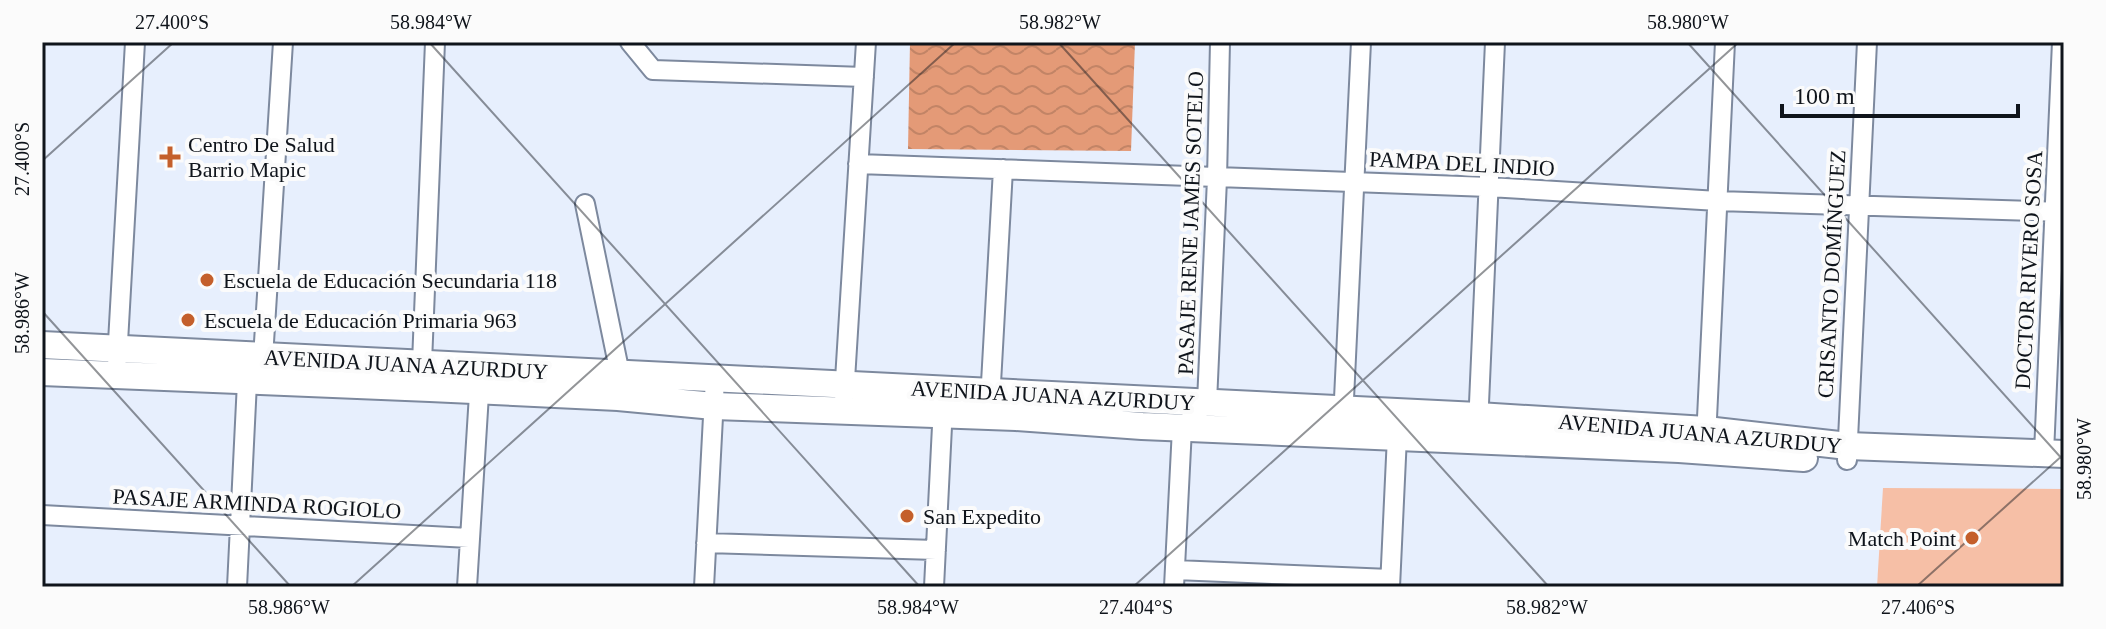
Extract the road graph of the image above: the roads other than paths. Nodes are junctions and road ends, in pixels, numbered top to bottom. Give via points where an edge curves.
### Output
1 (135, 42) edge
2 (283, 42) edge
3 (435, 42) edge
4 (630, 42) edge
5 (866, 42) edge
6 (1220, 42) edge
7 (1361, 42) edge
8 (1495, 42) edge
9 (1725, 42) edge
10 (1867, 42) edge
11 (2062, 42) edge
12 (864, 77) junction
13 (858, 164) junction
14 (1003, 169) junction
15 (1217, 179) junction
16 (1354, 182) junction
17 (1489, 187) junction
18 (1718, 201) junction
19 (585, 204) dead end
20 (1858, 204) junction
21 (2060, 212) edge
22 (42, 345) edge
23 (118, 348) junction
24 (263, 358) junction
25 (42, 372) edge
26 (116, 375) junction
27 (426, 376) junction
28 (715, 379) junction
29 (480, 380) junction
30 (247, 382) junction
31 (844, 384) junction
32 (619, 386) junction
33 (944, 402) junction
34 (1207, 402) junction
35 (990, 404) junction
36 (714, 406) junction
37 (844, 411) junction
38 (1343, 422) junction
39 (1182, 428) junction
40 (1478, 428) junction
41 (1397, 436) junction
42 (1706, 441) junction
43 (1847, 453) junction
44 (2057, 458) edge
45 (42, 515) edge
46 (240, 528) junction
47 (469, 538) junction
48 (706, 543) junction
49 (936, 550) junction
50 (1174, 578) edge
51 (1390, 583) edge
52 (237, 587) edge
53 (467, 587) edge
54 (704, 587) edge
55 (934, 587) edge

1 - 23 street
2 - 24 street
3 - 27 street
4 - 12 street via 653,70
5 - 12 street
6 - 15 street, PASAJE RENE JAMES SOTELO
7 - 16 street
8 - 17 street
9 - 18 street
10 - 20 street, CRISANTO DOMÍNGUEZ
11 - 21 street, DOCTOR RIVERO SOSA
12 - 13 street
13 - 14 street, PAMPA DEL INDIO
13 - 31 street
14 - 15 street, PAMPA DEL INDIO
14 - 35 street
15 - 16 street, PAMPA DEL INDIO
15 - 34 street, PASAJE RENE JAMES SOTELO
16 - 17 street, PAMPA DEL INDIO
16 - 38 street
17 - 18 street, PAMPA DEL INDIO
17 - 40 street
18 - 20 street, PAMPA DEL INDIO
18 - 42 street
19 - 32 street
20 - 21 street, PAMPA DEL INDIO
20 - 43 street, CRISANTO DOMÍNGUEZ
21 - 44 street, DOCTOR RIVERO SOSA
22 - 23 main road, AVENIDA JUANA AZURDUY
23 - 24 main road, AVENIDA JUANA AZURDUY
23 - 26 street
24 - 27 main road, AVENIDA JUANA AZURDUY
24 - 30 street
25 - 26 main road, AVENIDA JUANA AZURDUY
26 - 30 main road, AVENIDA JUANA AZURDUY
27 - 29 main road, AVENIDA JUANA AZURDUY
27 - 30 main road, AVENIDA JUANA AZURDUY
28 - 31 main road, AVENIDA JUANA AZURDUY
28 - 32 main road, AVENIDA JUANA AZURDUY
28 - 36 street
29 - 32 main road, AVENIDA JUANA AZURDUY
29 - 47 street
30 - 46 street
31 - 33 main road, AVENIDA JUANA AZURDUY
31 - 37 street
32 - 36 main road, AVENIDA JUANA AZURDUY
33 - 35 main road, AVENIDA JUANA AZURDUY
33 - 37 main road, AVENIDA JUANA AZURDUY
33 - 49 street
34 - 35 main road, AVENIDA JUANA AZURDUY
34 - 38 main road, AVENIDA JUANA AZURDUY
34 - 39 street, PASAJE RENE JAMES SOTELO
35 - 39 main road, AVENIDA JUANA AZURDUY
36 - 37 main road, AVENIDA JUANA AZURDUY
36 - 48 street
38 - 39 main road, AVENIDA JUANA AZURDUY
38 - 40 main road, AVENIDA JUANA AZURDUY
38 - 41 main road, AVENIDA JUANA AZURDUY
39 - 50 street
40 - 41 main road, AVENIDA JUANA AZURDUY
40 - 42 main road, AVENIDA JUANA AZURDUY
41 - 51 street
42 - 43 main road, AVENIDA JUANA AZURDUY
43 - 44 main road, AVENIDA JUANA AZURDUY
45 - 46 street, PASAJE ARMINDA ROGIOLO
46 - 47 street, PASAJE ARMINDA ROGIOLO
46 - 52 street
47 - 53 street
48 - 49 street
48 - 54 street
49 - 55 street
50 - 51 street

